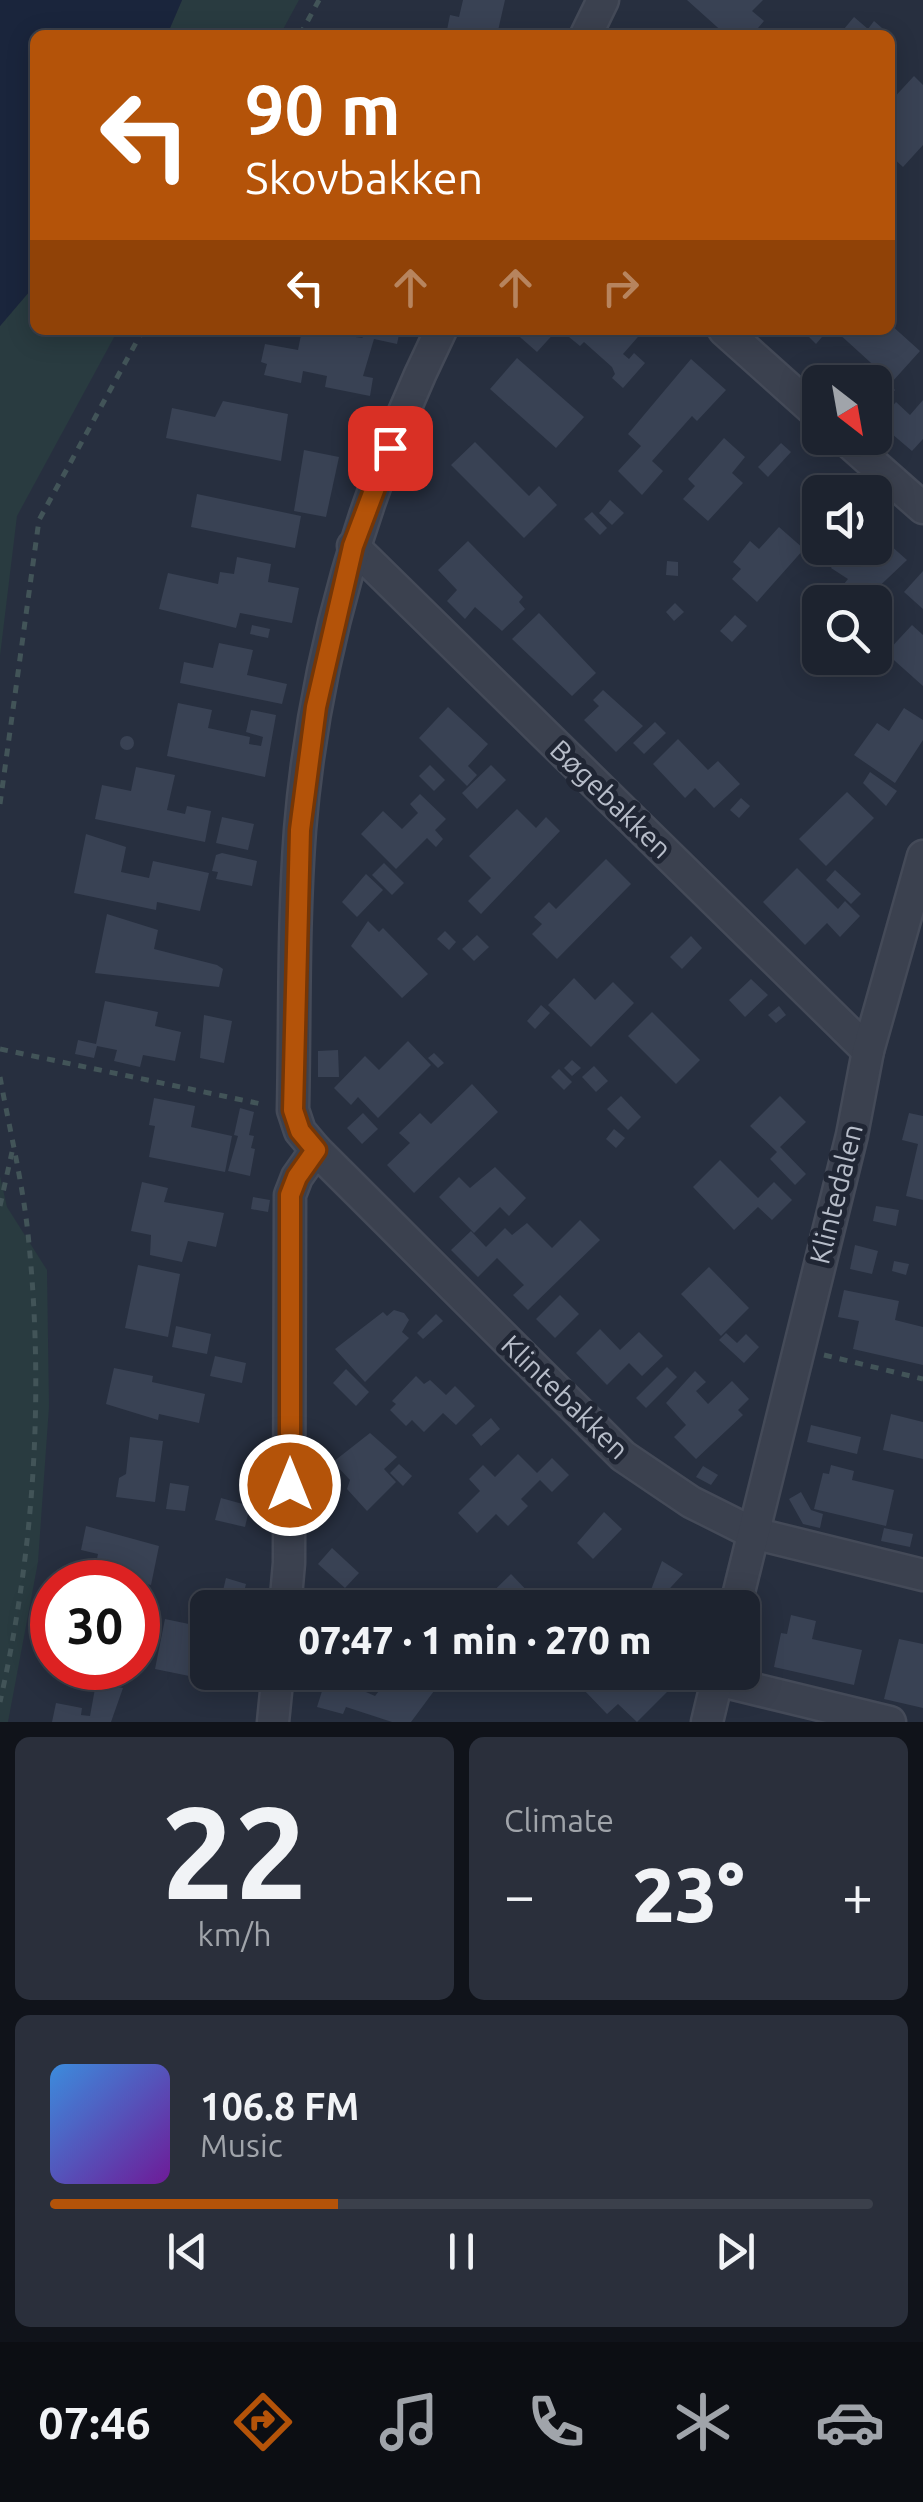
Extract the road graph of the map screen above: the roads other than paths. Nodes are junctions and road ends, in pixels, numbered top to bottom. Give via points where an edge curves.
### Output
1 (603, 0) edge
2 (588, 30) edge
3 (439, 335) edge
4 (730, 335) edge
5 (802, 400) edge
6 (863, 455) edge
7 (923, 508) edge
8 (353, 546) junction
9 (923, 856) edge
10 (868, 1051) junction
11 (316, 1150) junction
12 (753, 1534) junction
13 (923, 1575) edge
14 (287, 1590) edge
15 (739, 1590) edge
16 (760, 1687) edge
17 (276, 1690) edge
18 (715, 1690) edge
19 (272, 1722) edge
20 (707, 1722) edge
21 (890, 1722) edge

1 - 2 street
3 - 8 street
4 - 5 street
6 - 7 street
8 - 10 street, Bøgebakken
8 - 11 street, Klintebakken via 316,707 300,830 293,1110
9 - 10 street, Klintedalen
10 - 12 street, Klintedalen
11 - 12 street, Klintebakken via 622,1456
11 - 14 street via 290,1195
12 - 13 street, Klintebakken
12 - 15 street, Klintedalen
16 - 21 street
17 - 19 street
18 - 20 street

